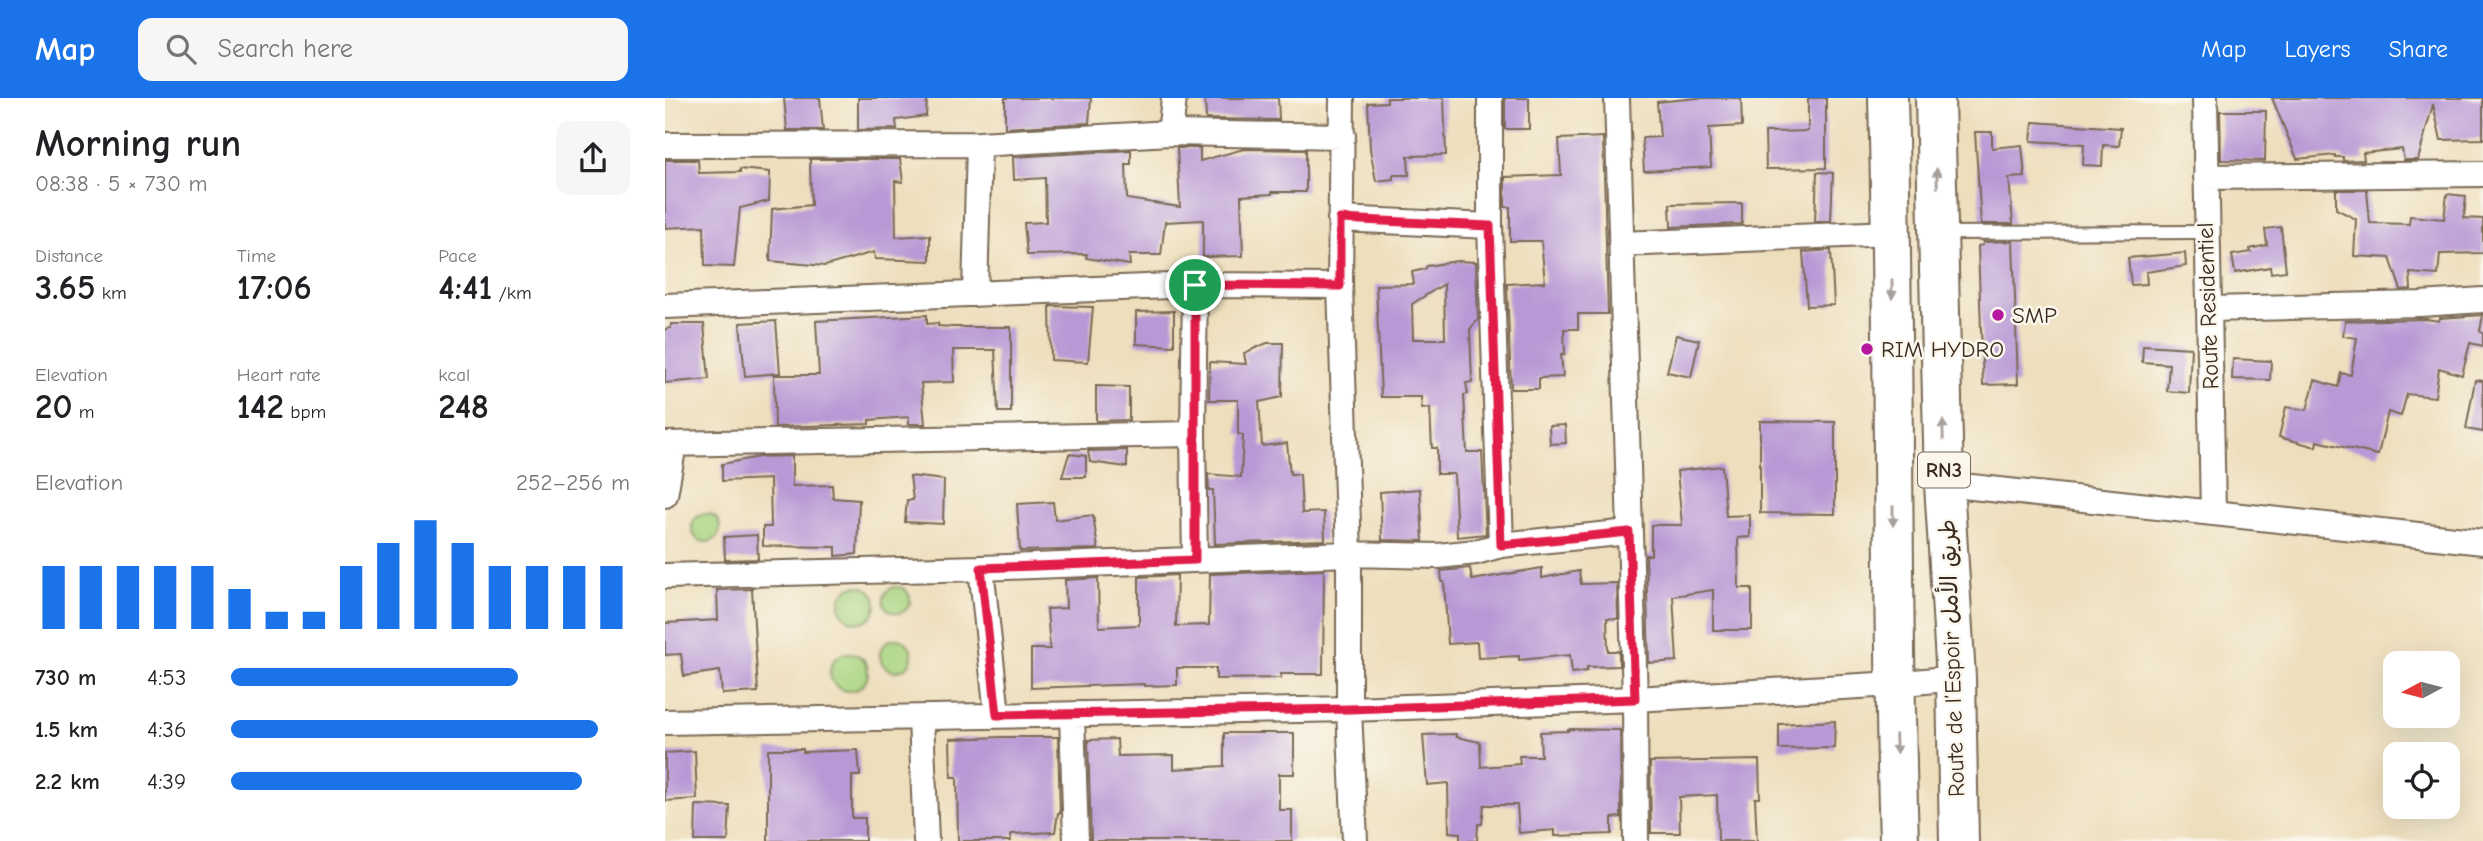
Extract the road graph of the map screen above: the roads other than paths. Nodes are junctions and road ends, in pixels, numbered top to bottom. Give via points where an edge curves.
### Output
1 (1174, 98) edge
2 (1342, 98) edge
3 (1490, 98) edge
4 (1617, 98) edge
5 (1888, 98) edge
6 (1935, 98) edge
7 (2205, 98) edge
8 (1170, 132) junction
9 (1343, 136) junction
10 (979, 144) junction
11 (665, 145) edge
12 (2483, 174) edge
13 (2206, 177) junction
14 (1340, 219) junction
15 (1490, 226) junction
16 (2206, 232) junction
17 (1892, 233) junction
18 (1938, 233) junction
19 (1621, 244) junction
20 (1195, 285) junction
21 (1340, 286) junction
22 (975, 294) junction
23 (2483, 299) edge
24 (665, 306) edge
25 (2209, 309) junction
26 (1193, 434) junction
27 (669, 444) edge
28 (1944, 484) junction
29 (665, 495) edge
30 (2213, 513) junction
31 (1629, 532) junction
32 (2397, 533) junction
33 (2483, 542) edge
34 (1501, 545) junction
35 (2483, 552) edge
36 (1349, 554) junction
37 (1195, 560) junction
38 (981, 568) junction
39 (665, 576) edge
40 (1956, 678) junction
41 (1894, 684) junction
42 (1635, 699) junction
43 (1349, 709) junction
44 (997, 715) junction
45 (1072, 715) junction
46 (921, 718) junction
47 (665, 722) edge
48 (926, 841) edge
49 (1076, 841) edge
50 (1355, 841) edge
51 (1636, 841) edge
52 (1899, 841) edge
53 (1959, 841) edge

1 - 8 street
2 - 9 street
3 - 15 street
4 - 19 street
5 - 17 highway, RN3
18 -> 6 highway, Route de l’Espoir طريق الأمل / RN3
7 - 13 street, Route Residentiel
8 - 9 street
8 - 10 street
9 - 14 street
10 - 11 street
10 - 22 street
12 - 13 street
13 - 16 street, Route Residentiel
14 - 15 street
14 - 21 street
15 - 34 street
16 - 18 lane
16 - 25 street, Route Residentiel
17 - 19 street
17 -> 41 highway, RN3
28 -> 18 highway, Route de l’Espoir طريق الأمل / RN3
19 - 31 street
20 - 21 street
20 - 22 street
20 - 26 street
21 - 36 street
22 - 24 street
23 - 25 street
25 - 30 street, Route Residentiel
26 - 27 street
26 - 37 street
27 - 29 street
28 - 30 street
28 - 40 highway, Route de l’Espoir طريق الأمل / RN3
30 - 32 street
31 - 34 street
31 - 42 street
32 - 33 street
32 - 35 lane
34 - 36 street via 1438,556
36 - 37 street
36 - 43 street
37 - 38 street
38 - 39 street
38 - 44 street
40 - 41 street
40 - 53 highway, Route de l’Espoir طريق الأمل / RN3
41 - 42 street
41 -> 52 highway, RN3
42 - 43 street
42 - 51 street
43 - 45 street
43 - 50 street
44 - 45 street
44 - 46 street
45 - 49 street
46 - 47 street
46 - 48 street

